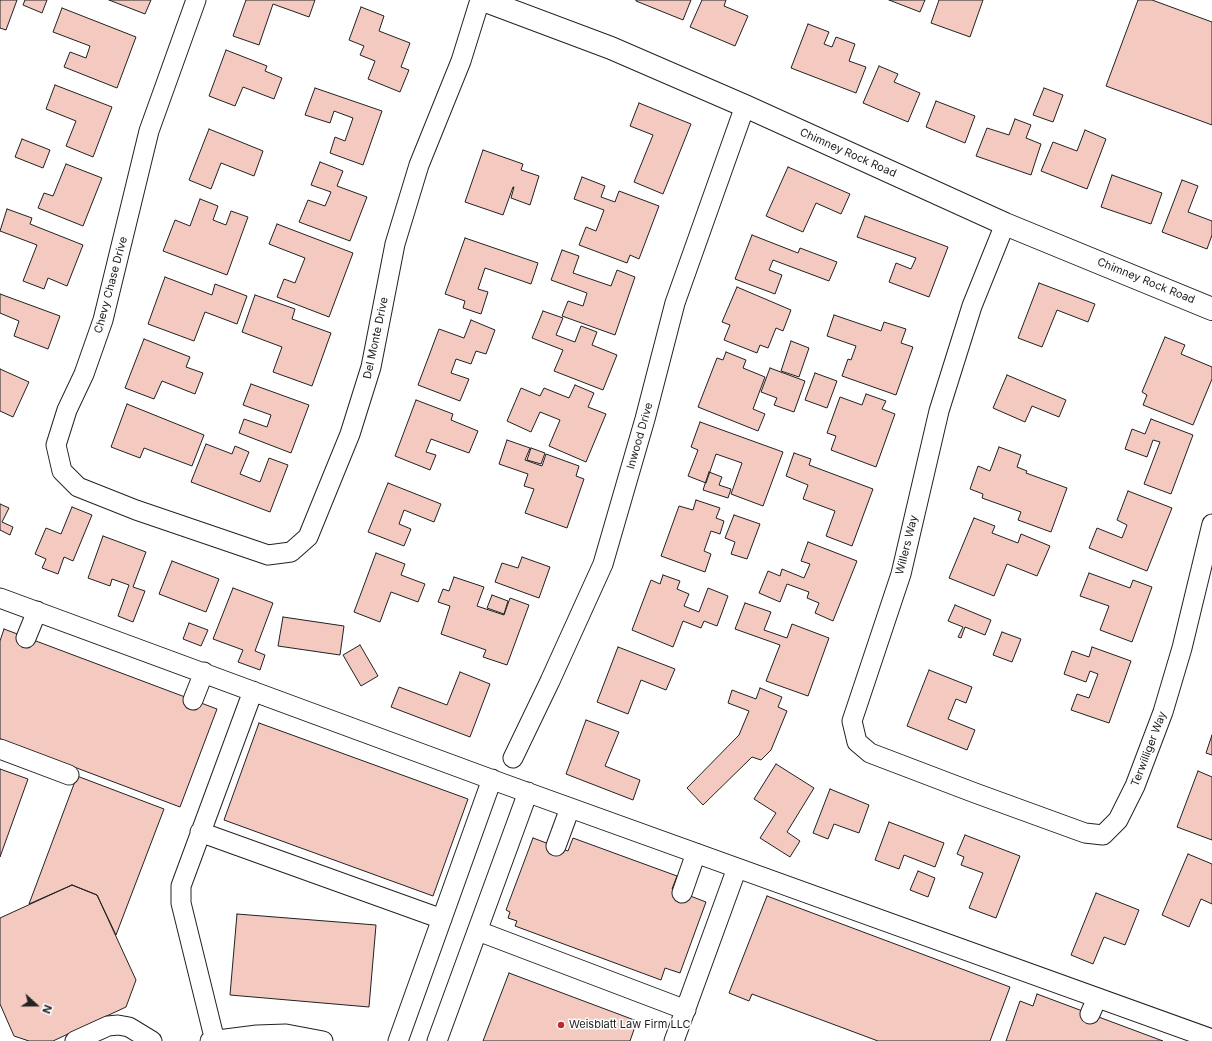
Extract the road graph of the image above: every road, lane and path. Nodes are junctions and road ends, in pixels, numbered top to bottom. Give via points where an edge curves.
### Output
1 (196, 0) edge
2 (480, 0) edge
3 (483, 0) edge
4 (745, 106) junction
5 (1005, 224) junction
6 (1212, 309) edge
7 (175, 524) joint
8 (1212, 524) edge
9 (0, 598) edge
10 (37, 611) junction
11 (26, 638) dead end
12 (204, 672) junction
13 (253, 691) junction
14 (193, 700) dead end
15 (0, 749) edge
16 (513, 758) dead end
17 (69, 775) dead end
18 (492, 779) junction
19 (528, 792) junction
20 (975, 794) joint
21 (570, 808) junction
22 (200, 832) junction
23 (556, 846) dead end
24 (696, 853) junction
25 (737, 868) junction
26 (682, 893) dead end
27 (442, 919) junction
28 (478, 932) junction
29 (686, 1010) junction
30 (1212, 1039) edge
31 (75, 1041) edge
32 (152, 1041) edge
33 (213, 1041) edge
34 (323, 1041) edge
35 (398, 1041) edge
36 (437, 1041) edge
37 (674, 1041) edge

1 - 7 street, Chevy Chase Drive via 149,131 103,320 84,374 67,410 56,445 62,471 78,487
2 - 7 street, Del Monte Drive via 461,61 419,165 395,244 371,367 350,434 308,537 291,552 268,555
3 - 4 main road, Chimney Rock Road via 611,48
4 - 5 main road, Chimney Rock Road
4 - 16 street, Inwood Drive via 675,303 603,564
5 - 6 main road, Chimney Rock Road
5 - 20 street, Willers Way via 972,306 939,410 901,574 852,721 857,742 870,753
8 - 20 street, Terwilliger Way via 1182,648 1163,712 1135,786 1118,820 1103,835 1085,833
9 - 10 street
10 - 11 street
10 - 12 street
12 - 13 street
12 - 14 street
13 - 18 street
13 - 22 street
15 - 17 street
18 - 19 street
18 - 27 street
19 - 21 street
19 - 28 street
21 - 23 street
21 - 24 street
22 - 27 street
22 - 33 street via 184,874 181,903
24 - 25 street
24 - 26 street
25 - 29 street
25 - 30 street via 788,896 1094,1006
27 - 35 street
28 - 29 street
28 - 36 street
29 - 37 street
31 - 32 street via 118,1024 129,1027
33 - 34 street via 286,1034

